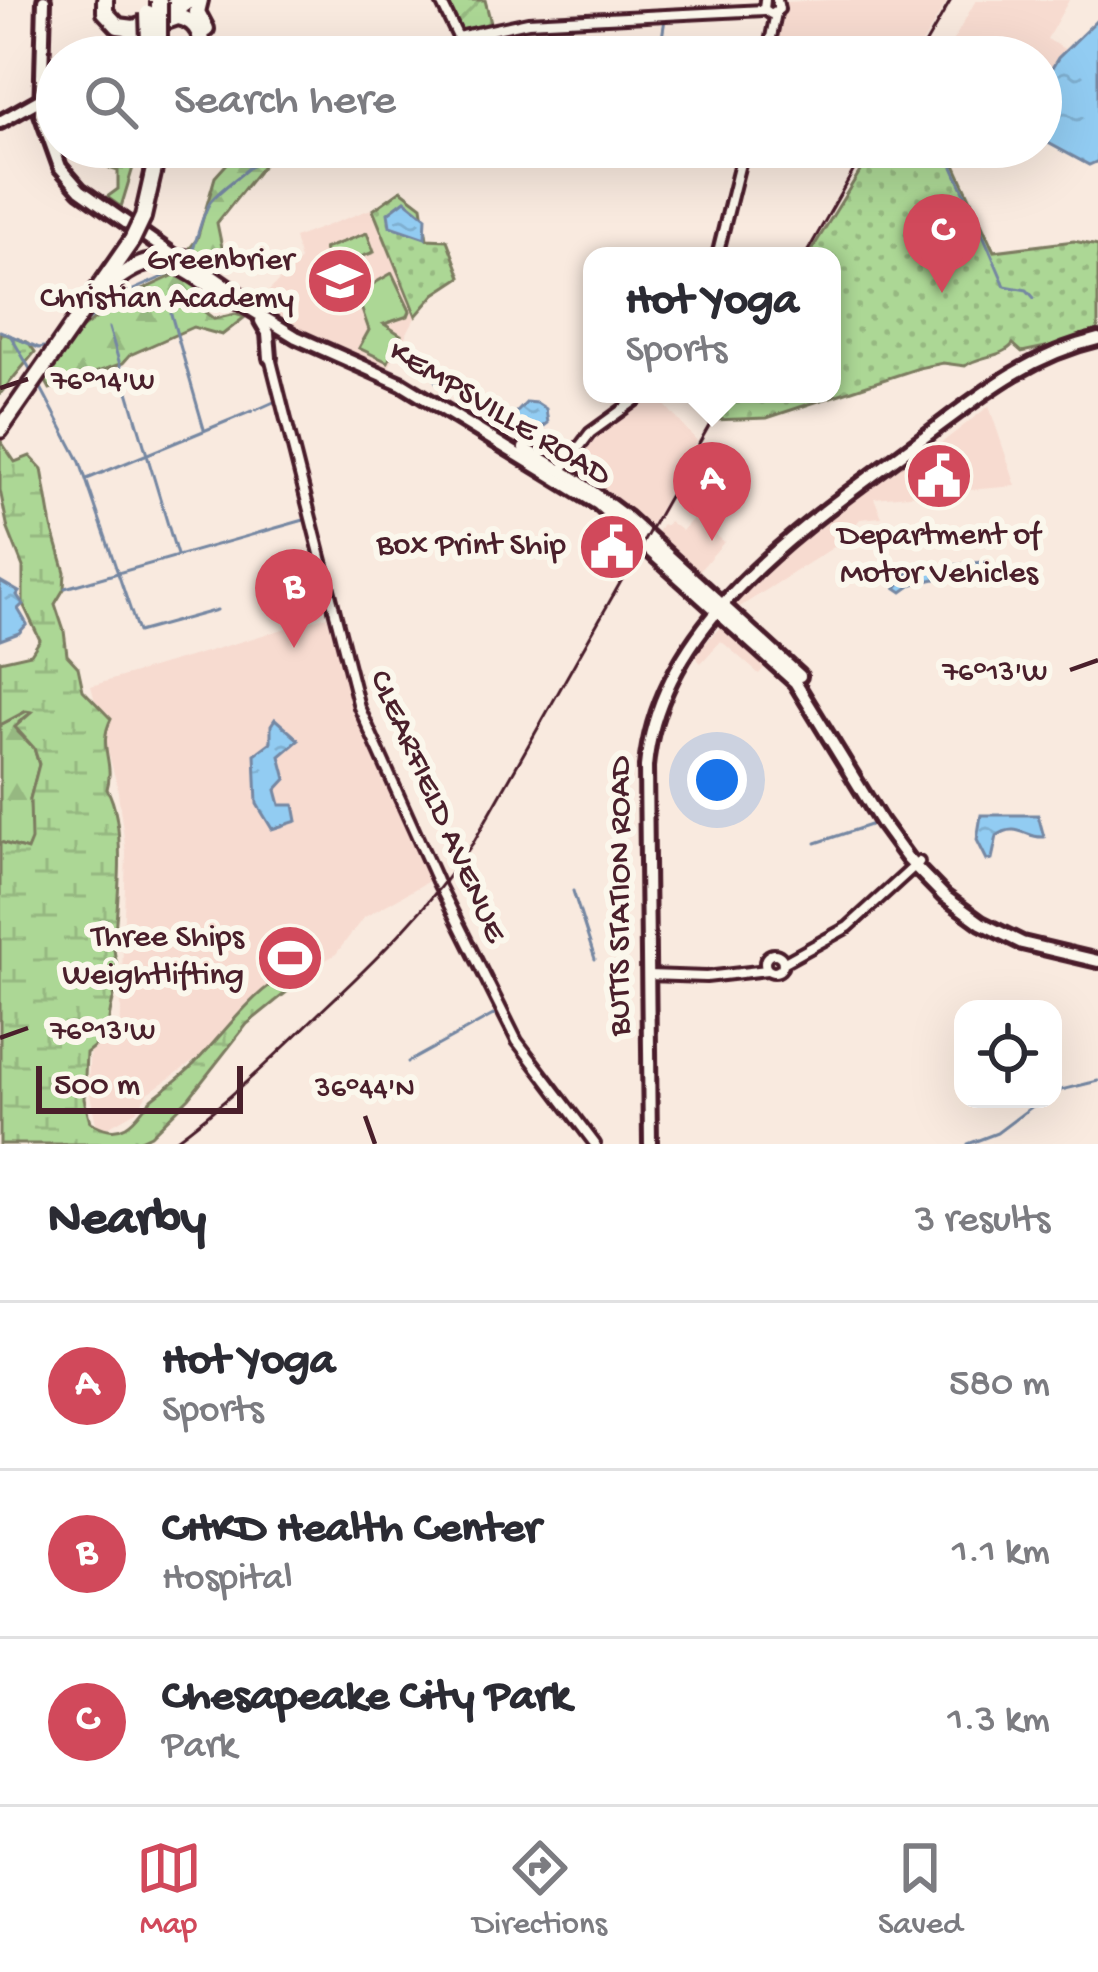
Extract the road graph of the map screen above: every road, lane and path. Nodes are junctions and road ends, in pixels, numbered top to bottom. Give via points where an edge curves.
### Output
1 (44, 0) edge
2 (105, 0) edge
3 (196, 0) edge
4 (440, 0) edge
5 (778, 0) edge
6 (767, 8) edge
7 (157, 15) edge
8 (44, 36) edge
9 (130, 36) edge
10 (198, 36) edge
11 (207, 36) edge
12 (458, 36) edge
13 (462, 36) edge
14 (36, 94) edge
15 (36, 107) edge
16 (23, 115) junction
17 (36, 121) edge
18 (0, 124) edge
19 (64, 168) edge
20 (70, 168) edge
21 (148, 168) edge
22 (739, 168) edge
23 (134, 236) junction
24 (163, 242) junction
25 (719, 247) edge
26 (241, 304) junction
27 (279, 325) junction
28 (70, 332) junction
29 (1098, 342) edge
30 (270, 358) junction
31 (631, 403) edge
32 (0, 416) edge
33 (0, 430) edge
34 (562, 475) junction
35 (724, 610) junction
36 (916, 865) junction
37 (1098, 958) edge
38 (782, 959) junction
39 (766, 965) junction
40 (648, 975) junction
41 (595, 1144) edge
42 (650, 1144) edge

1 - 8 main road
2 - 7 highway via 115,24 129,28
3 - 7 main road
3 - 11 highway
4 - 12 street
5 - 6 street
6 - 13 street via 518,23
7 - 9 main road
7 - 10 highway via 190,22
14 - 16 main road
15 - 16 main road
16 - 17 main road
16 - 18 main road
19 - 23 main road, KEMPSVILLE ROAD
20 - 24 main road, KEMPSVILLE ROAD via 78,182
21 - 23 highway, bridge
22 - 25 street
23 - 24 main road
23 - 26 main road, KEMPSVILLE ROAD
23 - 28 highway
23 - 32 highway
24 - 27 main road, KEMPSVILLE ROAD
26 - 27 main road, KEMPSVILLE ROAD
26 - 28 highway via 182,265 151,261 106,287
26 - 30 main road via 267,330
27 - 30 street, CLEARFIELD AVENUE
27 - 34 main road, KEMPSVILLE ROAD
28 - 33 highway
29 - 35 main road, BUTTS STATION ROAD via 1035,360 980,393 777,552
30 - 41 street, CLEARFIELD AVENUE via 359,707 517,1041
31 - 34 street via 590,433
34 - 35 main road, KEMPSVILLE ROAD
35 - 36 main road, KEMPSVILLE ROAD via 800,687
35 - 40 main road, BUTTS STATION ROAD via 658,710 646,760
36 - 37 main road, KEMPSVILLE ROAD via 952,903 998,933 1046,952
36 - 38 street via 838,934
38 - 39 street via 771,954
38 - 39 street via 777,971
39 - 40 street
40 - 42 main road, BUTTS STATION ROAD

